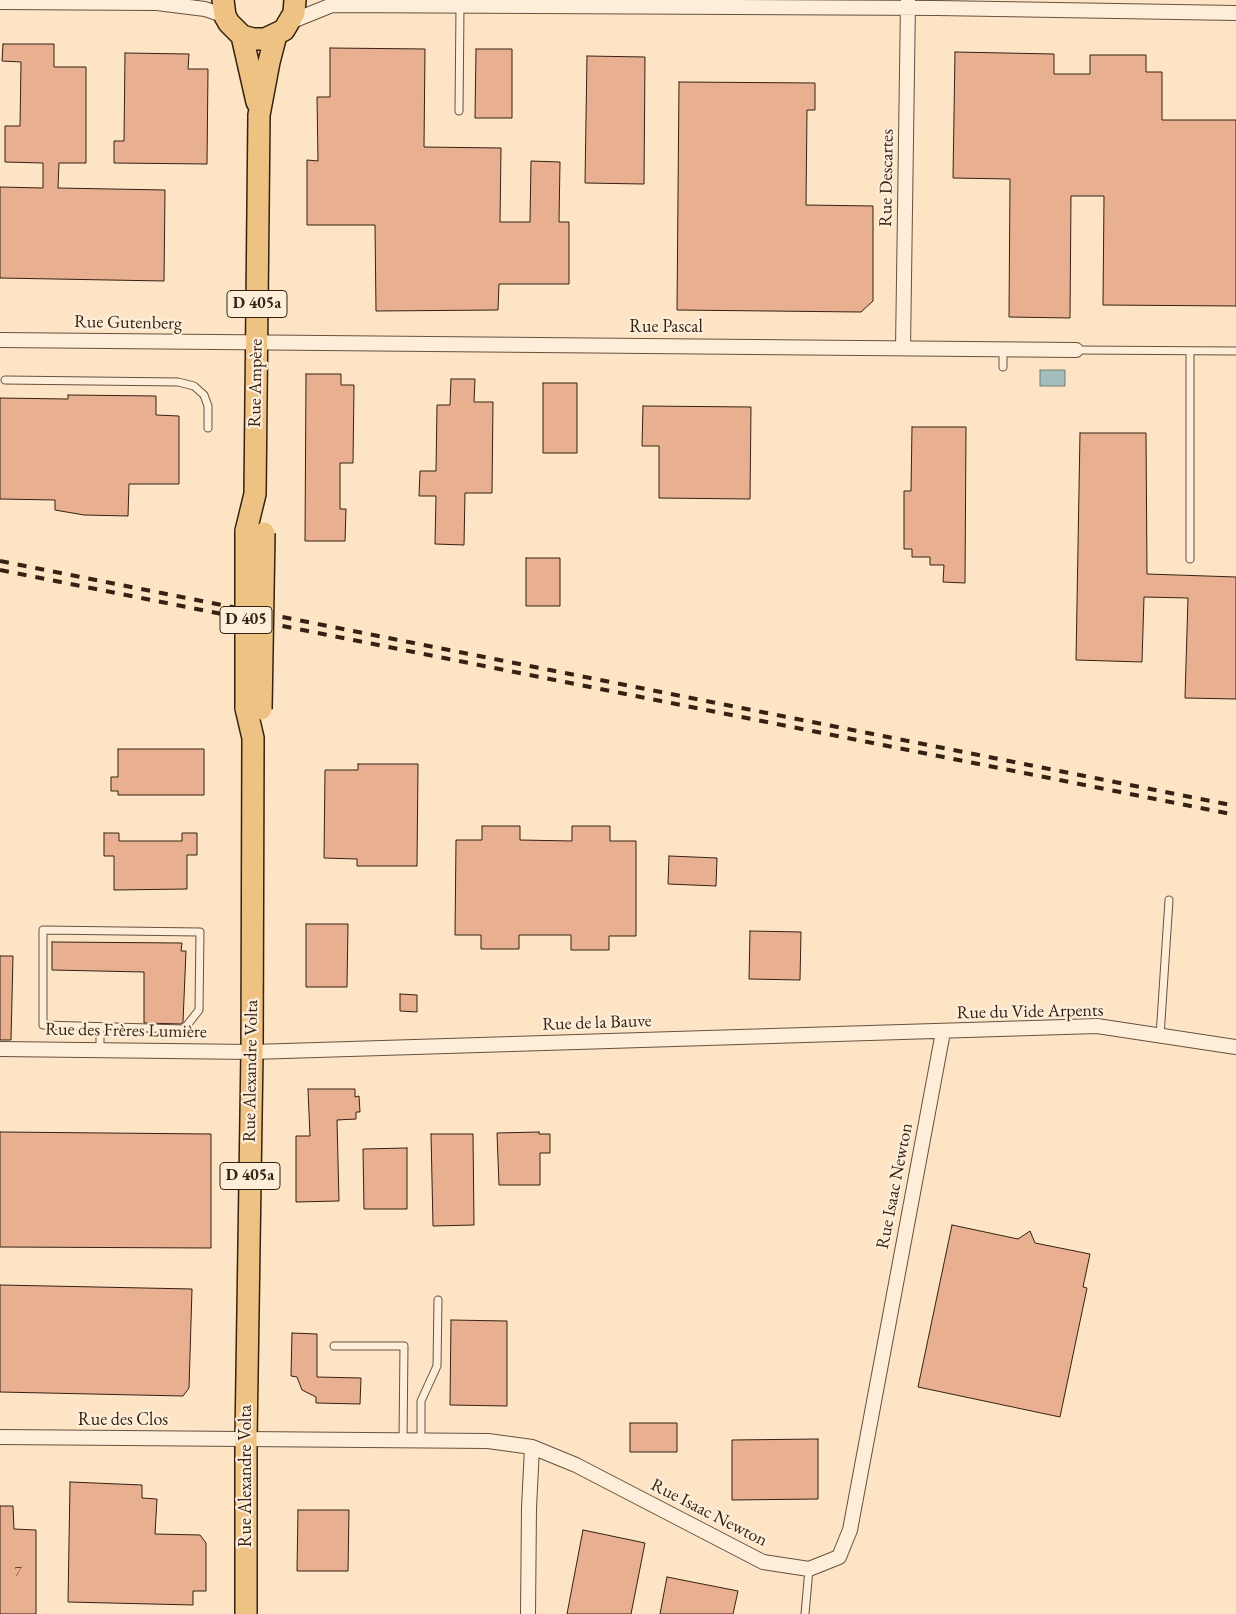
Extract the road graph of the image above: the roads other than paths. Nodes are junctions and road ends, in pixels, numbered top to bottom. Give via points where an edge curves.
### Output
1 (185, 0) edge
2 (295, 0) edge
3 (96, 1) edge
4 (0, 2) edge
5 (326, 2) edge
6 (157, 3) junction
7 (490, 3) edge
8 (908, 4) edge
9 (460, 6) junction
10 (224, 8) edge
11 (1236, 13) edge
12 (283, 29) junction
13 (242, 36) junction
14 (459, 111) dead end
15 (259, 115) junction
16 (0, 340) edge
17 (256, 342) junction
18 (903, 348) junction
19 (1003, 349) junction
20 (1076, 350) joint
21 (1190, 351) junction
22 (1236, 351) edge
23 (1003, 367) dead end
24 (6, 380) dead end
25 (208, 428) dead end
26 (255, 532) joint
27 (1190, 560) dead end
28 (254, 708) joint
29 (1170, 900) dead end
30 (100, 1027) junction
31 (943, 1032) junction
32 (1160, 1036) junction
33 (1236, 1047) edge
34 (0, 1048) edge
35 (100, 1050) junction
36 (252, 1052) junction
37 (438, 1300) dead end
38 (334, 1346) dead end
39 (0, 1437) edge
40 (246, 1439) junction
41 (403, 1440) junction
42 (421, 1440) junction
43 (532, 1447) junction
44 (809, 1570) junction
45 (246, 1614) edge
46 (528, 1614) edge
47 (805, 1614) edge

1 - 6 street
2 - 12 main road, Rue Ampère via 294,14
3 - 4 street
3 - 6 street
5 - 9 street
5 - 12 street
6 - 10 street
7 - 8 street
7 - 9 street
8 - 11 street
8 - 18 street, Rue Descartes
9 - 14 lane
10 - 13 main road via 235,30
12 - 13 main road via 265,39
12 - 15 main road, Rue Ampère / D 405a via 269,62
13 - 15 main road, Rue Ampère / D 405a
15 - 17 main road, Rue Ampère / D 405a
16 - 17 street, Rue Gutenberg
17 - 18 street, Rue Pascal
17 - 26 main road, Rue Ampère / D 405a
18 - 19 street, Rue Pascal
19 - 20 street, Rue Pascal
19 - 23 lane
20 - 21 lane
21 - 22 lane
21 - 27 lane
24 - 25 lane via 178,382 194,386 204,395 208,406
26 - 28 main road, D 405, bridge
28 - 36 main road, Rue Alexandre Volta / D 405a
29 - 32 lane
30 - 30 lane via 184,1029 199,1010 200,932 43,930 43,1025
30 - 35 lane
31 - 32 street, Rue du Vide Arpents via 1097,1026
31 - 36 street, Rue de la Bauve
31 - 44 street, Rue Isaac Newton via 850,1530 839,1557
32 - 33 street, Rue du Vide Arpents
34 - 35 street, Rue des Frères Lumière
35 - 36 street, Rue des Frères Lumière
36 - 40 main road, Rue Alexandre Volta / D 405a
37 - 42 lane via 436,1366 421,1401
38 - 41 lane via 404,1346
39 - 40 street, Rue des Clos
40 - 41 street, Rue Isaac Newton
40 - 45 main road, Rue Alexandre Volta / D 405a
41 - 42 street, Rue Isaac Newton
42 - 43 street, Rue Isaac Newton via 488,1441
43 - 44 street, Rue Isaac Newton via 576,1465 763,1562
43 - 46 street
44 - 47 lane

